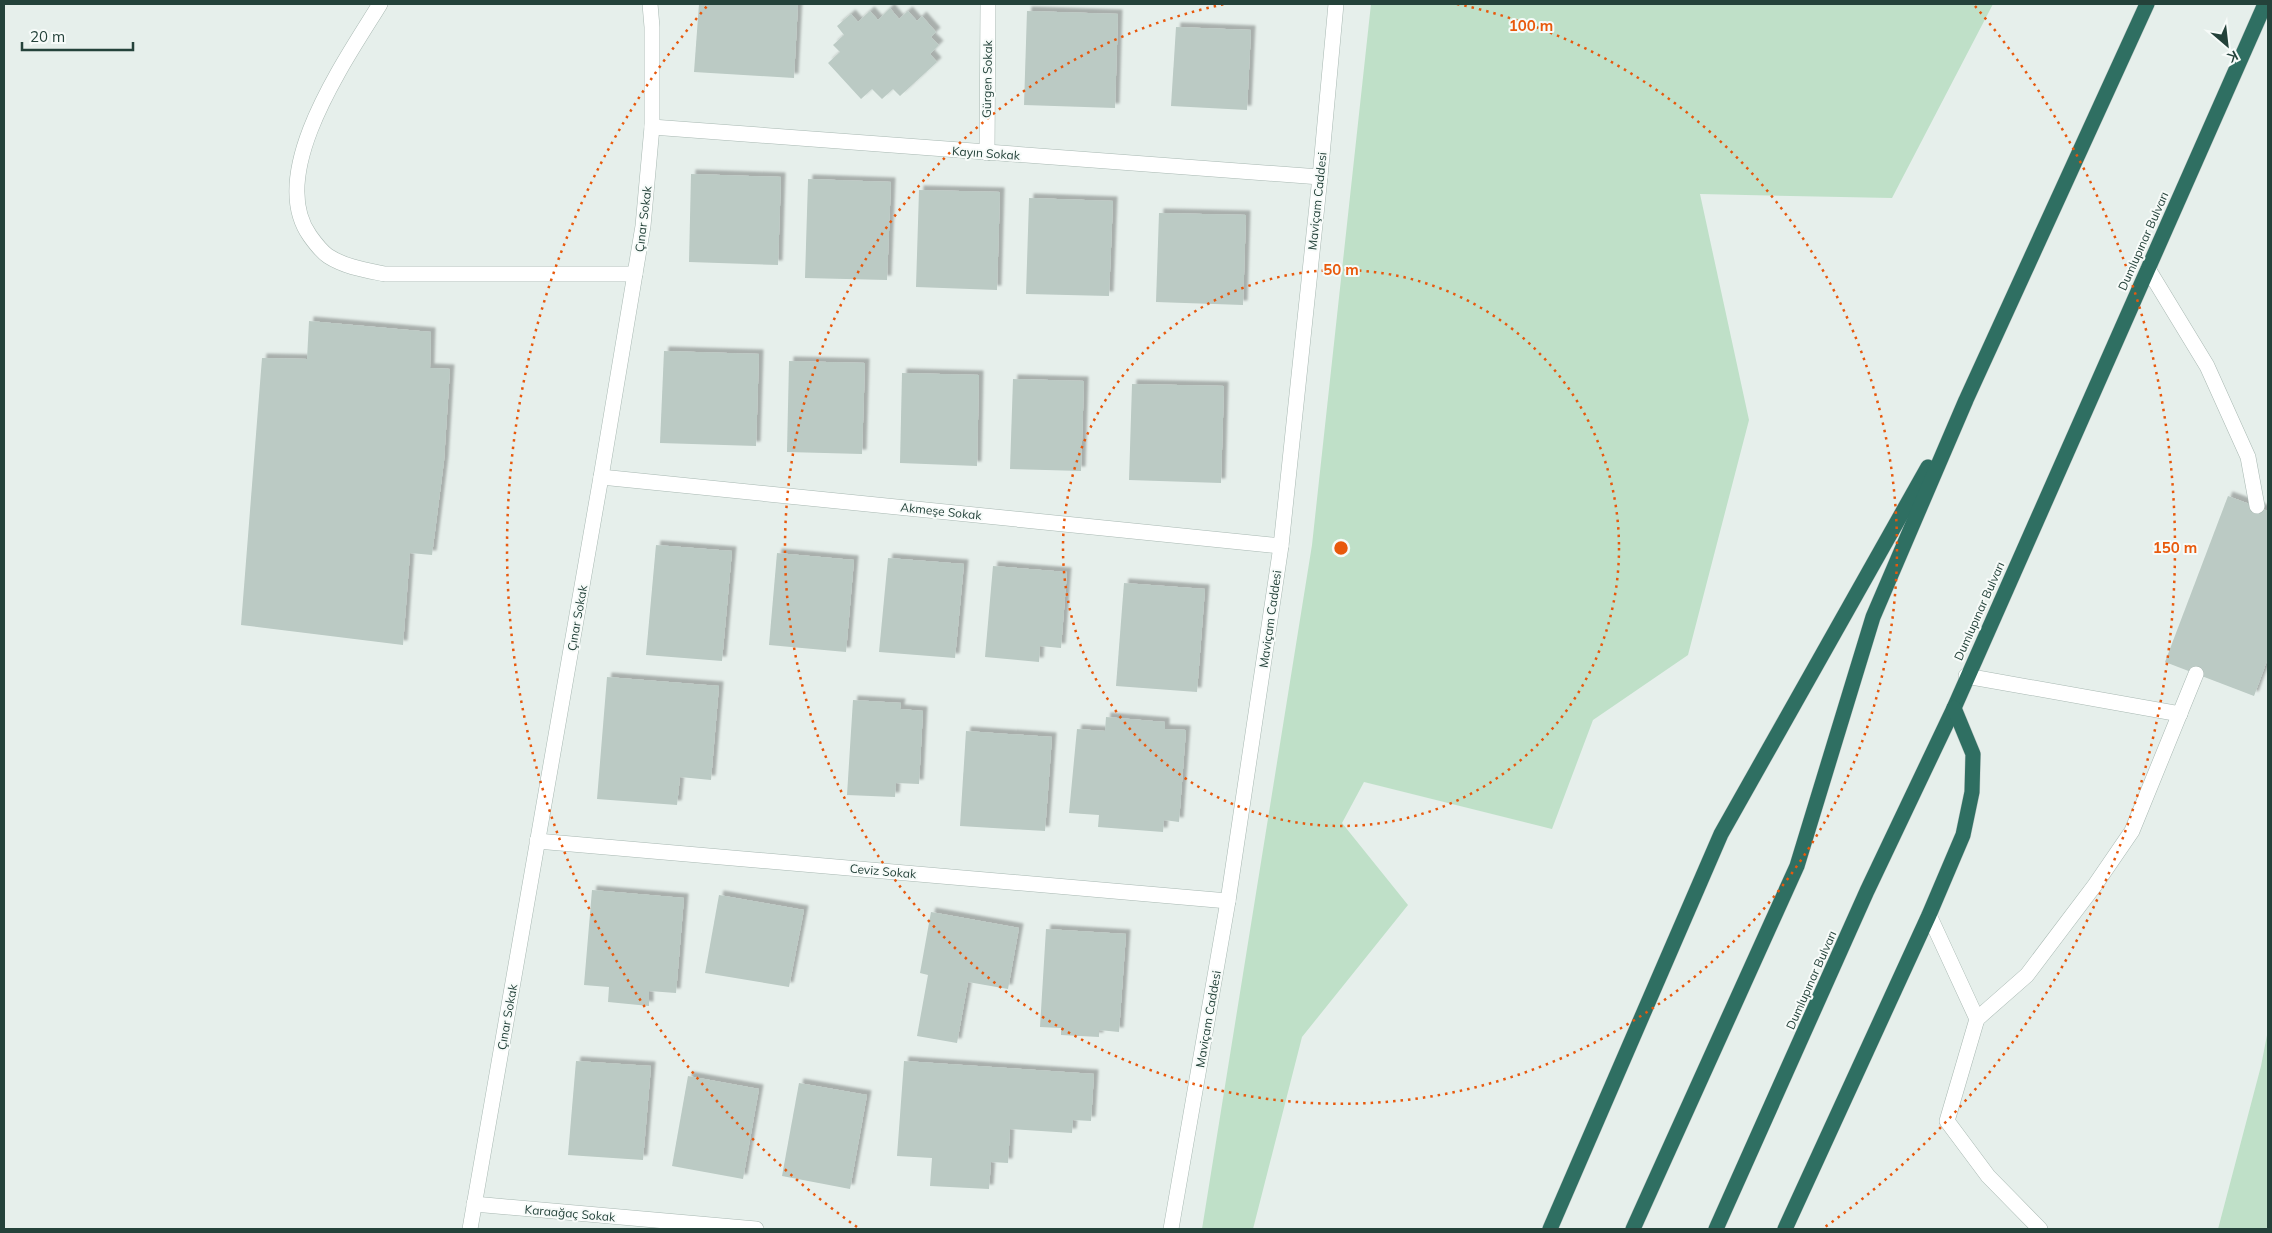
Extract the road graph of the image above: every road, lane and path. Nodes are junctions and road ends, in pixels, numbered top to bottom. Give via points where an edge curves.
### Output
1 (380, 4) edge
2 (650, 4) edge
3 (988, 4) edge
4 (1336, 4) edge
5 (2147, 4) edge
6 (2265, 4) edge
7 (652, 127) junction
8 (987, 153) junction
9 (1320, 177) junction
10 (2148, 269) junction
11 (635, 274) junction
12 (1966, 400) junction
13 (601, 477) junction
14 (2257, 506) dead end
15 (1281, 546) junction
16 (2196, 674) dead end
17 (1966, 676) junction
18 (1954, 708) junction
19 (2180, 714) junction
20 (537, 841) junction
21 (1228, 901) junction
22 (1929, 916) junction
23 (1977, 1019) junction
24 (474, 1204) junction
25 (470, 1229) edge
26 (756, 1229) edge
27 (1171, 1229) edge
28 (1550, 1229) edge
29 (1633, 1229) edge
30 (1716, 1229) edge
31 (1785, 1229) edge
32 (2040, 1229) edge

1 - 11 street via 326,92 308,138 298,179 300,216 314,242 326,255 345,264 386,274
2 - 7 street, Çınar Sokak
3 - 8 street, Gürgen Sokak
4 - 9 street, Maviçam Caddesi
5 - 12 highway
6 - 10 highway, Dumlupınar Bulvarı
7 - 8 street, Kayın Sokak
7 - 11 street, Çınar Sokak
8 - 9 street, Kayın Sokak
9 - 15 street, Maviçam Caddesi
10 - 14 street via 2207,366 2248,456
10 - 17 highway, Dumlupınar Bulvarı
11 - 13 street, Çınar Sokak
12 - 28 highway via 1721,834
12 - 29 highway via 1873,617 1797,866
13 - 15 street, Akmeşe Sokak
13 - 20 street, Çınar Sokak
15 - 21 street, Maviçam Caddesi
16 - 19 street
17 - 18 highway, Dumlupınar Bulvarı
17 - 19 street
18 - 22 highway via 1973,754 1972,792 1963,835
18 - 30 highway, Dumlupınar Bulvarı via 1867,891
19 - 23 street via 2132,831 2027,975
20 - 21 street, Ceviz Sokak
20 - 24 street, Çınar Sokak
21 - 27 street, Maviçam Caddesi
22 - 23 street
22 - 31 highway
23 - 32 street via 1947,1121 1988,1176
24 - 25 street, Çınar Sokak
24 - 26 street, Karaağaç Sokak

